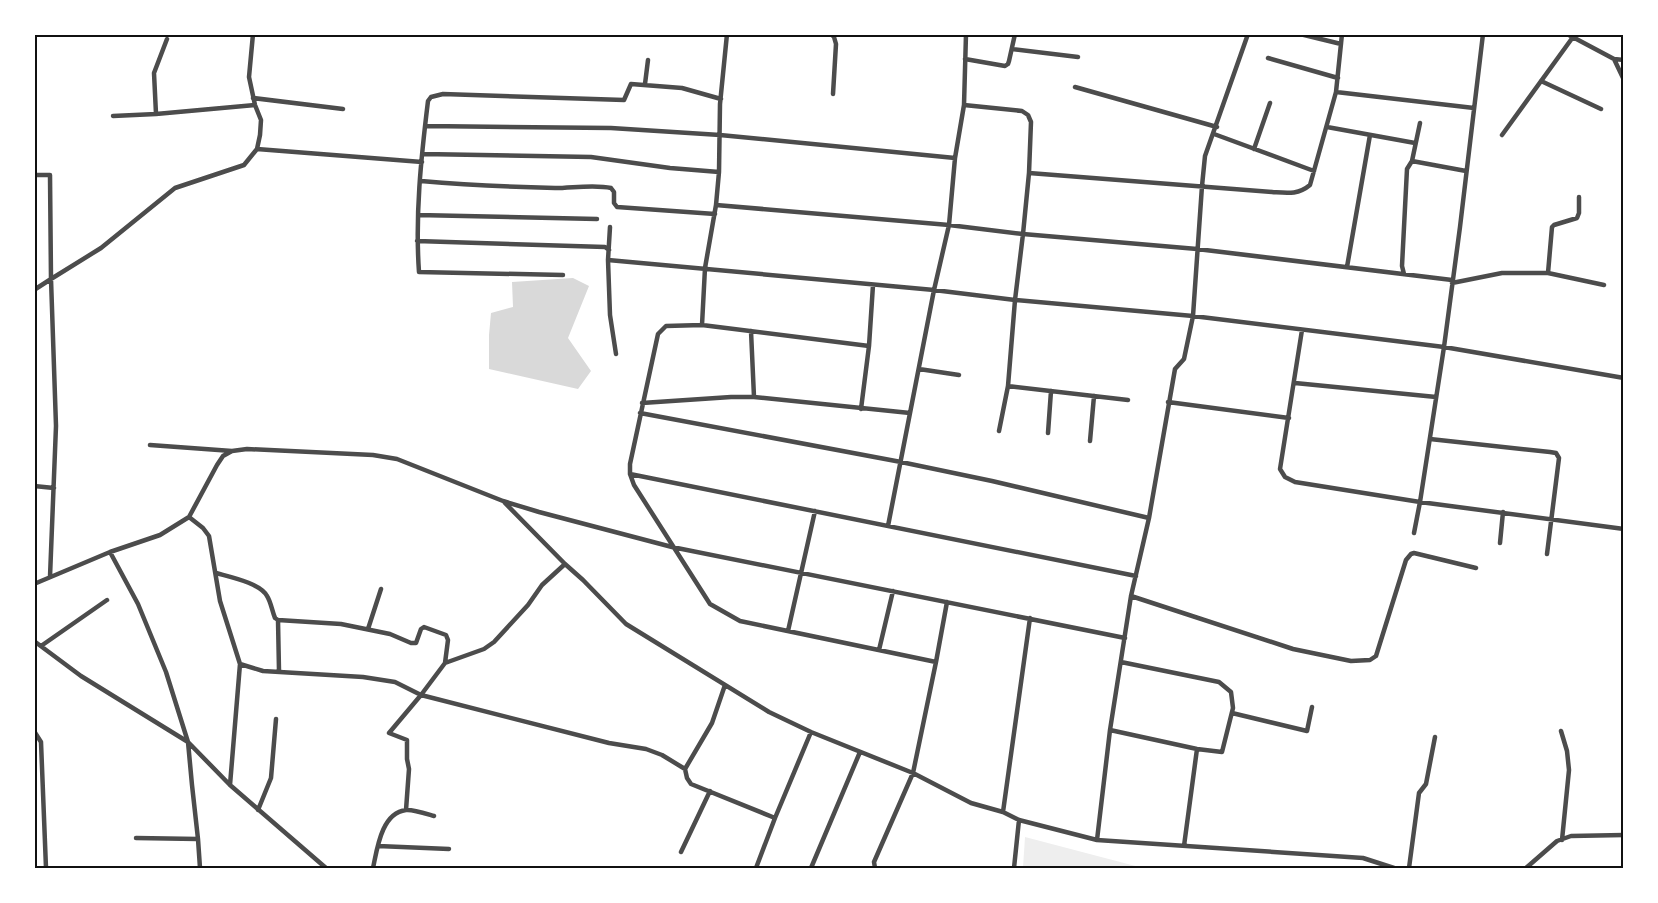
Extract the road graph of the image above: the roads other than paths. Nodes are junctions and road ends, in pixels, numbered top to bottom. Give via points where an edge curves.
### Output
1 (253, 34) edge
2 (727, 34) edge
3 (966, 34) edge
4 (1015, 34) edge
5 (1248, 34) edge
6 (1300, 34) edge
7 (1342, 34) edge
8 (1483, 34) edge
9 (1567, 34) edge
10 (833, 35) edge
11 (1573, 38) junction
12 (167, 39) dead end
13 (1341, 44) junction
14 (1012, 49) junction
15 (1078, 57) dead end
16 (1268, 58) dead end
17 (965, 59) junction
18 (1614, 59) junction
19 (648, 60) dead end
20 (1623, 60) edge
21 (1338, 78) junction
22 (1623, 80) edge
23 (1541, 81) junction
24 (645, 84) junction
25 (1075, 87) dead end
26 (1336, 92) junction
27 (833, 94) dead end
28 (253, 98) junction
29 (721, 99) junction
30 (1270, 103) dead end
31 (255, 105) junction
32 (963, 105) junction
33 (1474, 108) junction
34 (343, 109) dead end
35 (1601, 109) dead end
36 (156, 114) junction
37 (113, 116) dead end
38 (1420, 123) dead end
39 (426, 126) junction
40 (1216, 127) junction
41 (1327, 127) junction
42 (1214, 134) junction
43 (720, 135) junction
44 (1370, 135) junction
45 (1502, 135) dead end
46 (1415, 143) junction
47 (257, 149) junction
48 (1254, 149) junction
49 (423, 154) junction
50 (955, 158) junction
51 (1412, 161) junction
52 (422, 162) junction
53 (1314, 171) junction
54 (1466, 171) junction
55 (719, 172) junction
56 (1029, 173) junction
57 (34, 175) edge
58 (421, 181) junction
59 (1202, 186) junction
60 (1579, 197) dead end
61 (716, 205) junction
62 (715, 214) junction
63 (418, 215) junction
64 (597, 219) dead end
65 (949, 225) junction
66 (610, 227) dead end
67 (1023, 234) junction
68 (417, 241) junction
69 (1197, 249) junction
70 (609, 250) junction
71 (608, 260) junction
72 (1347, 267) junction
73 (705, 268) junction
74 (1548, 273) junction
75 (1404, 274) junction
76 (563, 275) dead end
77 (51, 279) junction
78 (1452, 281) junction
79 (873, 285) junction
80 (1604, 285) dead end
81 (934, 290) junction
82 (34, 291) edge
83 (1015, 300) junction
84 (1193, 316) junction
85 (702, 325) junction
86 (1302, 330) junction
87 (751, 331) junction
88 (869, 346) junction
89 (1444, 347) junction
90 (616, 354) dead end
91 (919, 369) junction
92 (959, 375) dead end
93 (1623, 378) edge
94 (1294, 383) junction
95 (1008, 386) junction
96 (1051, 391) junction
97 (1094, 396) junction
98 (754, 397) junction
99 (1436, 397) junction
100 (1128, 400) dead end
101 (1168, 402) junction
102 (642, 403) junction
103 (861, 409) junction
104 (910, 412) junction
105 (640, 413) junction
106 (1289, 418) junction
107 (999, 431) dead end
108 (1048, 433) dead end
109 (1430, 439) junction
110 (1089, 441) dead end
111 (150, 445) dead end
112 (232, 451) junction
113 (901, 462) junction
114 (630, 474) junction
115 (34, 486) edge
116 (54, 488) junction
117 (503, 501) junction
118 (1420, 502) junction
119 (815, 511) junction
120 (1503, 512) junction
121 (189, 517) junction
122 (1149, 518) junction
123 (1552, 519) junction
124 (888, 526) junction
125 (1623, 529) edge
126 (1414, 533) dead end
127 (1500, 543) dead end
128 (672, 547) junction
129 (110, 552) junction
130 (1547, 554) dead end
131 (564, 564) junction
132 (1476, 568) dead end
133 (801, 572) junction
134 (216, 573) junction
135 (1136, 576) junction
136 (50, 577) junction
137 (34, 584) edge
138 (381, 590) dead end
139 (893, 591) junction
140 (1131, 596) junction
141 (107, 600) dead end
142 (947, 602) junction
143 (1030, 618) junction
144 (278, 620) junction
145 (368, 629) junction
146 (788, 631) junction
147 (1125, 638) junction
148 (35, 641) edge
149 (41, 646) junction
150 (879, 650) junction
151 (936, 662) junction
152 (1121, 662) junction
153 (445, 663) junction
154 (240, 664) junction
155 (279, 671) junction
156 (726, 685) junction
157 (421, 695) junction
158 (1312, 707) dead end
159 (1232, 713) junction
160 (276, 719) dead end
161 (1110, 730) junction
162 (34, 731) edge
163 (1561, 731) dead end
164 (811, 732) junction
165 (1435, 736) dead end
166 (189, 742) junction
167 (1197, 749) junction
168 (860, 752) junction
169 (685, 769) junction
170 (913, 773) junction
171 (230, 785) junction
172 (710, 791) junction
173 (258, 810) junction
174 (406, 810) junction
175 (1003, 812) junction
176 (434, 816) dead end
177 (775, 818) junction
178 (1019, 820) junction
179 (1623, 835) edge
180 (136, 838) dead end
181 (198, 839) junction
182 (1097, 840) junction
183 (1562, 840) junction
184 (378, 846) junction
185 (1184, 846) junction
186 (448, 849) dead end
187 (681, 852) dead end
188 (46, 868) edge
189 (200, 868) edge
190 (326, 868) edge
191 (373, 868) edge
192 (756, 868) edge
193 (811, 868) edge
194 (875, 868) edge
195 (1014, 868) edge
196 (1394, 868) edge
197 (1409, 868) edge
198 (1526, 868) edge

1 - 28 street via 249,77
2 - 29 street
3 - 17 street
4 - 14 street
5 - 40 street
6 - 13 street
7 - 13 street
8 - 33 street
9 - 11 street
10 - 27 street
11 - 18 street
11 - 23 street
12 - 36 street via 154,73
13 - 21 street
14 - 15 street
14 - 17 street via 1005,66
16 - 21 street
17 - 32 street
18 - 20 street
18 - 22 street
19 - 24 street
21 - 26 street
23 - 35 street
23 - 45 street
24 - 29 street via 682,88
24 - 39 street via 631,84 624,100 435,94 429,98
25 - 40 street
26 - 33 street
26 - 41 street
28 - 31 street
28 - 34 street
29 - 43 street
30 - 48 street
31 - 36 street
31 - 47 street via 261,120
32 - 50 street
32 - 56 street via 1022,111 1028,115
33 - 54 street
36 - 37 street
38 - 46 street
39 - 43 street via 612,128
39 - 49 street
40 - 42 street
41 - 44 street
41 - 53 street
42 - 48 street
42 - 59 street via 1205,156
43 - 50 street
43 - 55 street
44 - 46 street
44 - 72 street
46 - 51 street
47 - 52 street
47 - 77 street via 243,165 175,188 101,248
48 - 53 street
49 - 52 street
49 - 55 street via 591,157
50 - 65 street
51 - 54 street
51 - 75 street via 1407,169
52 - 58 street
53 - 59 street via 1310,184 1296,193
54 - 78 street
55 - 61 street
56 - 59 street
56 - 67 street
57 - 77 street via 50,175
58 - 62 street via 478,186 605,187 614,192 617,207
58 - 63 street
59 - 69 street
60 - 74 street via 1577,219 1552,227
61 - 62 street
61 - 65 street
62 - 73 street
63 - 64 street
63 - 68 street
65 - 67 street
65 - 81 street
66 - 70 street
67 - 69 street
67 - 83 street
68 - 70 street
68 - 76 street via 419,272
69 - 72 street
69 - 84 street
70 - 71 street
71 - 73 street
71 - 90 street
72 - 75 street
73 - 79 street
73 - 85 street
74 - 78 street via 1502,273
74 - 80 street
75 - 78 street
77 - 82 street
77 - 116 street
78 - 89 street
79 - 81 street
79 - 88 street
81 - 83 street
81 - 91 street
83 - 84 street
83 - 95 street
84 - 86 street
84 - 101 street via 1184,359 1175,369
85 - 87 street
85 - 102 street via 666,326 661,330
86 - 89 street
86 - 94 street
87 - 88 street
87 - 98 street
88 - 103 street
89 - 93 street
89 - 99 street
91 - 92 street
91 - 104 street
94 - 99 street
94 - 106 street
95 - 96 street
95 - 107 street
96 - 97 street
96 - 108 street
97 - 100 street
97 - 110 street
98 - 102 street
98 - 103 street
99 - 109 street
101 - 106 street
101 - 122 street
102 - 105 street
103 - 104 street
104 - 113 street
105 - 113 street
105 - 114 street
106 - 118 street via 1280,469 1285,477 1295,482
109 - 118 street
109 - 123 street via 1556,453 1559,458
111 - 112 street
112 - 117 street via 373,454 397,459
112 - 121 street via 217,465
113 - 122 street
113 - 124 street
114 - 119 street
114 - 128 street
115 - 116 street
116 - 136 street
117 - 128 street
117 - 131 street
118 - 120 street
118 - 126 street
119 - 124 street
119 - 133 street
120 - 123 street
120 - 127 street
121 - 129 street via 160,535
121 - 134 street via 209,537
122 - 135 street
123 - 125 street
123 - 130 street
124 - 135 street
128 - 133 street
128 - 146 street via 710,604 740,621
129 - 136 street
129 - 166 street via 138,604
131 - 153 street via 494,642
131 - 156 street via 626,624
132 - 140 street via 1410,554 1376,656 1370,660 1351,661 1293,649
133 - 139 street
133 - 146 street
134 - 144 street via 259,588 267,595
134 - 154 street via 220,601
135 - 140 street
136 - 137 street
138 - 145 street
139 - 142 street
139 - 150 street
140 - 147 street
141 - 149 street
142 - 143 street
142 - 151 street
143 - 147 street
143 - 175 street
144 - 145 street
144 - 155 street
145 - 153 street via 416,643 421,629 428,627 446,635
146 - 150 street
147 - 152 street
148 - 149 street
149 - 166 street via 81,676
150 - 151 street
151 - 170 street
152 - 159 street via 1220,682 1232,692
152 - 161 street
153 - 157 street
154 - 155 street via 262,671
154 - 171 street
155 - 157 street via 395,682
156 - 164 street
156 - 169 street via 712,723
157 - 169 street via 646,749
157 - 174 street via 389,733 407,740
158 - 159 street via 1307,730
159 - 167 street via 1222,752
160 - 173 street via 271,778
161 - 167 street
161 - 182 street
162 - 188 street via 41,742
163 - 183 street via 1569,770
164 - 168 street
164 - 177 street
165 - 197 street via 1426,784 1419,793
166 - 171 street
166 - 181 street
167 - 185 street
168 - 170 street
168 - 193 street
169 - 172 street via 691,783
170 - 175 street via 971,803
170 - 194 street via 874,862
171 - 173 street
172 - 177 street
172 - 187 street
173 - 190 street
174 - 176 street
174 - 184 street via 384,824
175 - 178 street
177 - 192 street
178 - 182 street
178 - 195 street
179 - 183 street via 1571,836
180 - 181 street
181 - 189 street
182 - 185 street
183 - 198 street
184 - 186 street
184 - 191 street
185 - 196 street via 1363,858

